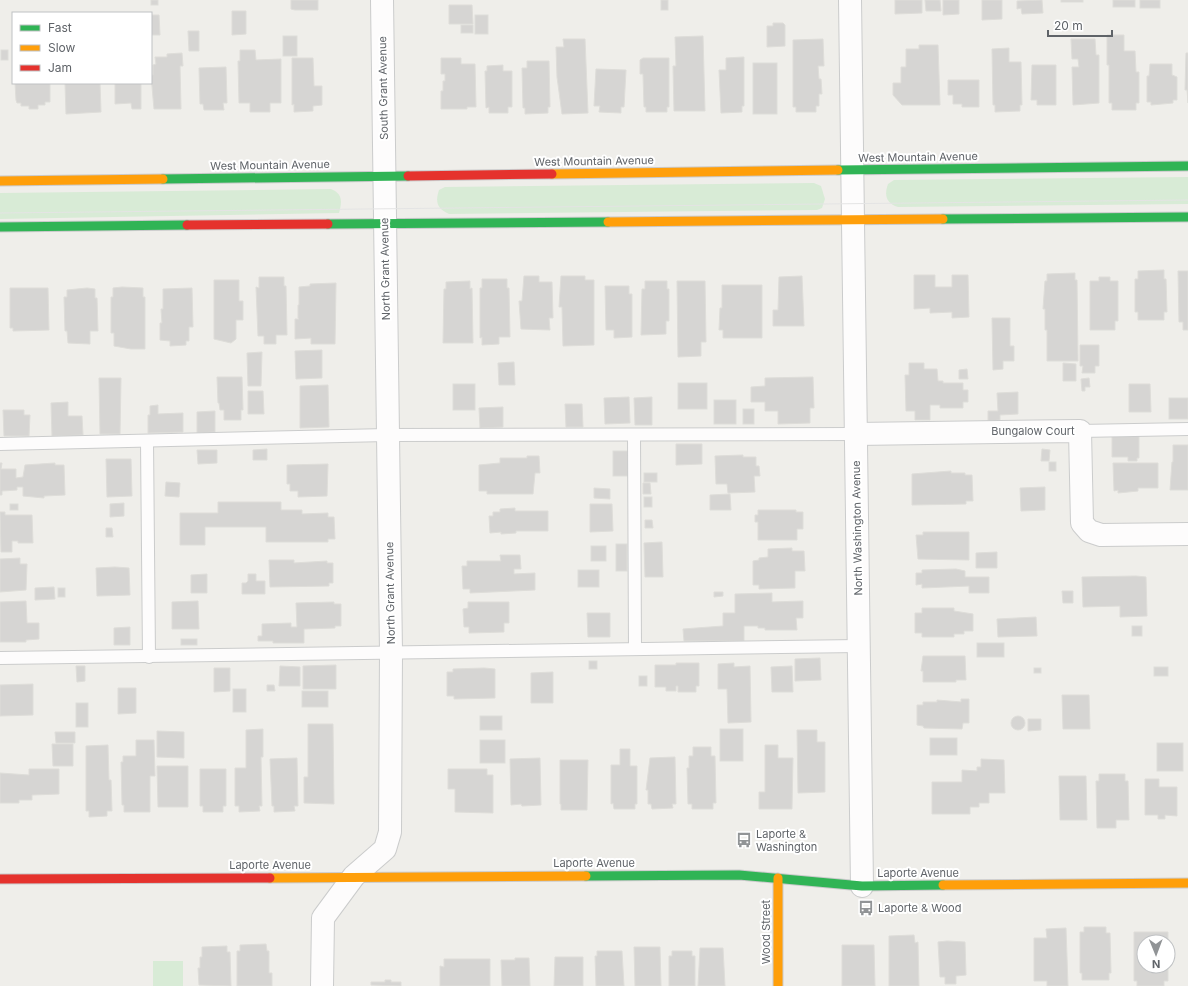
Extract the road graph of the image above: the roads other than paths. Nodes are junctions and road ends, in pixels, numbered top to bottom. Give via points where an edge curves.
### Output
1 (382, 0) edge
2 (850, 0) edge
3 (1188, 166) edge
4 (852, 170) junction
5 (384, 175) junction
6 (0, 181) edge
7 (1188, 217) edge
8 (853, 221) junction
9 (385, 225) junction
10 (0, 227) edge
11 (1188, 429) edge
12 (1080, 431) junction
13 (856, 434) junction
14 (388, 435) junction
15 (634, 435) junction
16 (147, 441) junction
17 (0, 444) edge
18 (1188, 534) edge
19 (859, 646) junction
20 (635, 649) junction
21 (391, 652) junction
22 (150, 657) junction
23 (0, 658) edge
24 (354, 876) junction
25 (778, 878) junction
26 (0, 879) edge
27 (1188, 884) edge
28 (862, 886) junction
29 (322, 986) edge
30 (778, 986) edge

1 - 5 street, South Grant Avenue
2 - 4 street, North Washington Avenue
3 - 4 street, West Mountain Avenue
4 - 5 street, West Mountain Avenue
4 - 8 street, North Washington Avenue
5 - 6 street, West Mountain Avenue
5 - 9 street, North Grant Avenue
7 - 8 street
8 - 9 street
8 - 13 street, North Washington Avenue
9 - 10 street
9 - 14 street, North Grant Avenue
11 - 12 lane
12 - 13 street, Bungalow Court
12 - 18 street, Bungalow Court via 1082,523 1089,531 1101,535
13 - 15 lane
13 - 19 street, North Washington Avenue
14 - 15 lane
14 - 16 lane
14 - 21 street, North Grant Avenue
15 - 20 lane
16 - 17 lane
16 - 22 lane
19 - 20 lane
19 - 28 street, North Washington Avenue
20 - 21 lane
21 - 22 lane
21 - 24 street, North Grant Avenue via 390,832 385,849
22 - 23 lane
24 - 25 street, Laporte Avenue via 739,875
24 - 26 street, Laporte Avenue
24 - 29 street, North Grant Avenue via 323,918
25 - 28 street, Laporte Avenue
25 - 30 street, Wood Street
27 - 28 street, Laporte Avenue

